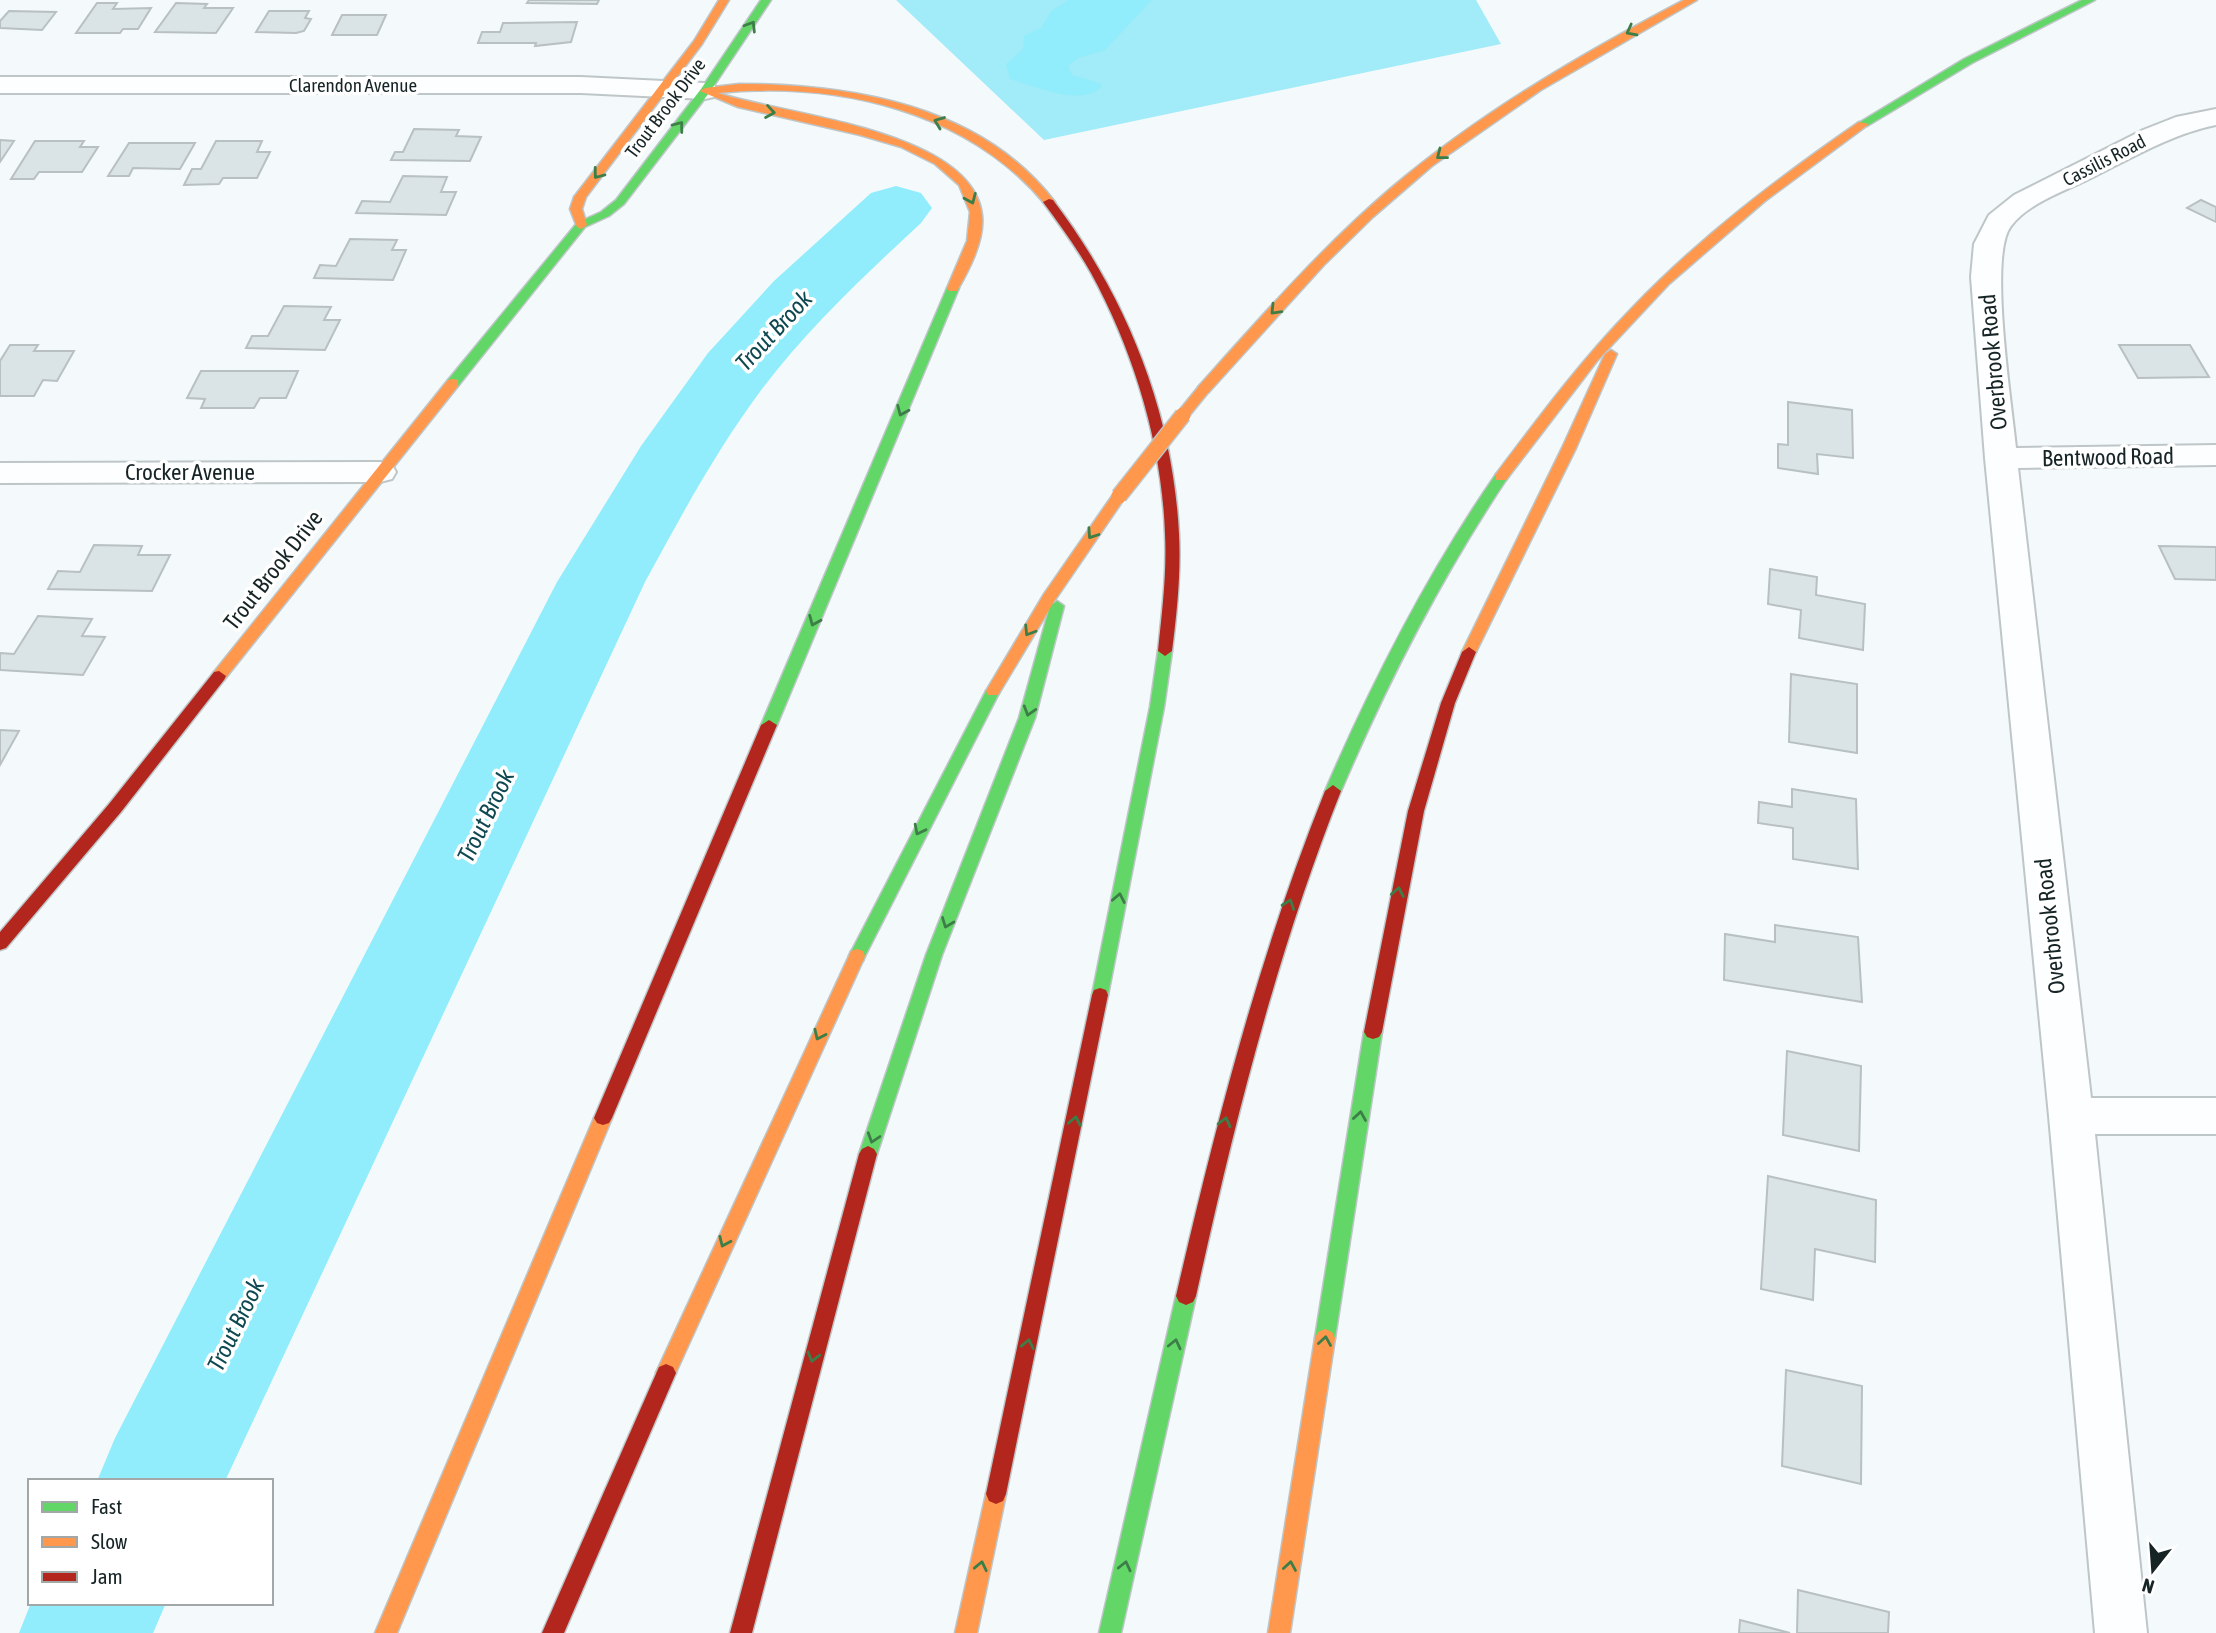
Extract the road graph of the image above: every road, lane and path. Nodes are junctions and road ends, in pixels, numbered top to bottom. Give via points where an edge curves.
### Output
1 (724, 0) edge
2 (766, 0) edge
3 (1692, 0) edge
4 (2090, 0) edge
5 (0, 85) edge
6 (663, 88) junction
7 (705, 91) junction
8 (2216, 117) edge
9 (1999, 220) joint
10 (581, 225) junction
11 (1625, 321) junction
12 (2216, 456) edge
13 (2001, 458) junction
14 (380, 472) junction
15 (0, 473) edge
16 (1065, 574) junction
17 (0, 943) edge
18 (2071, 1116) junction
19 (2216, 1116) edge
20 (386, 1633) edge
21 (553, 1633) edge
22 (741, 1633) edge
23 (966, 1633) edge
24 (1110, 1633) edge
25 (1279, 1633) edge
26 (2121, 1633) edge

1 - 6 main road, Trout Brook Drive
7 -> 2 main road, Trout Brook Drive
3 -> 16 main road, bridge via 1508,105 1421,170 1332,251 1203,390 1119,496
4 - 11 main road via 1954,69 1826,150 1720,233
5 - 6 street, Clarendon Avenue
6 - 7 street, Clarendon Avenue
6 -> 10 main road, Trout Brook Drive via 580,197 576,209
10 -> 7 main road, Trout Brook Drive via 620,202
7 -> 20 main road via 741,107 872,133 922,153 968,190 976,210 973,241
23 -> 7 main road via 1157,707 1172,576 1165,466 1142,377 1101,283 1062,217 996,150 962,131 878,102 763,84
8 - 9 street, Cassilis Road via 2153,135 2024,201
9 - 13 street, Overbrook Road via 1988,244 1986,277
10 - 14 main road, Trout Brook Drive
24 -> 11 main road via 1237,1074 1285,913 1317,829 1394,660 1467,530 1552,406
25 -> 11 main road via 1376,1017 1416,811 1448,702 1466,659
12 - 13 street, Bentwood Road
13 - 18 street, Overbrook Road
14 - 15 street, Crocker Avenue
14 - 17 main road, Trout Brook Drive via 116,808
16 -> 21 main road via 957,756 855,959 726,1238
16 -> 22 main road via 1027,719 934,955 868,1155
18 - 19 street
18 - 26 street, Overbrook Road

